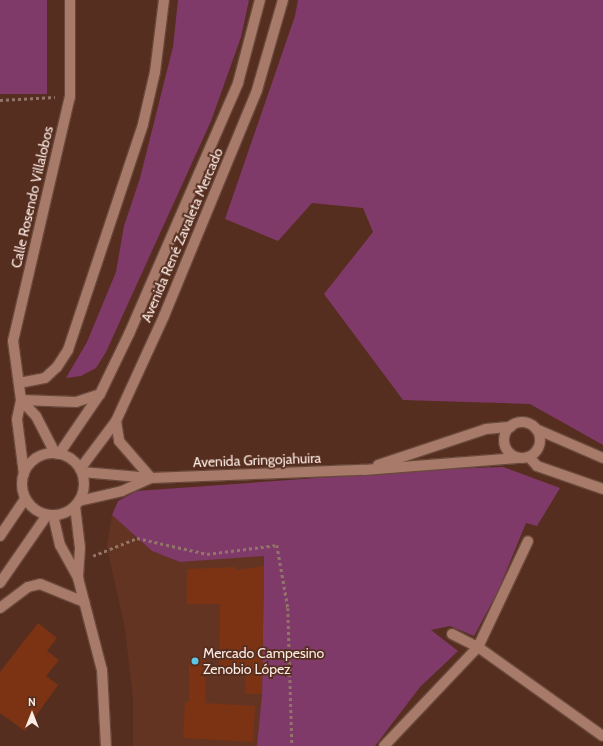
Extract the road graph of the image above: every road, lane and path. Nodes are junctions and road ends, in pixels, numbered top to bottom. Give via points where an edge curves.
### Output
1 (70, 0) edge
2 (164, 0) edge
3 (260, 0) edge
4 (283, 0) edge
5 (43, 98) dead end
6 (0, 100) edge
7 (19, 383) junction
8 (100, 394) junction
9 (21, 400) junction
10 (116, 421) junction
11 (510, 427) junction
12 (536, 429) junction
13 (57, 454) junction
14 (529, 457) junction
15 (518, 458) junction
16 (603, 458) edge
17 (364, 470) junction
18 (81, 471) junction
19 (24, 474) junction
20 (151, 478) junction
21 (603, 489) edge
22 (25, 499) junction
23 (77, 504) junction
24 (50, 515) junction
25 (0, 536) edge
26 (528, 540) dead end
27 (79, 561) junction
28 (78, 578) junction
29 (0, 583) edge
30 (84, 602) junction
31 (0, 608) edge
32 (452, 634) dead end
33 (478, 647) junction
34 (603, 736) edge
35 (106, 746) edge
36 (292, 746) edge
37 (384, 746) edge

1 - 7 main road, Calle Rosendo Villalobos via 70,96 13,341
2 - 7 main road via 155,72 143,124 68,350 57,367 45,378
3 - 8 main road, Avenida René Zavaleta Mercado via 238,82 130,334
4 - 10 main road, Avenida René Zavaleta Mercado via 258,90 223,177
5 - 6 path
7 - 9 main road, Calle Rosendo Villalobos
8 - 9 main road via 76,402
8 - 13 main road, Avenida René Zavaleta Mercado
9 - 13 main road via 36,416
9 - 19 main road, Calle Rosendo Villalobos via 17,419
10 - 18 main road, Avenida René Zavaleta Mercado
10 - 20 main road via 119,441
11 - 12 main road via 526,423
11 - 15 main road via 505,436 506,447
11 - 17 main road, Avenida Gringojahuira via 486,429
12 - 14 main road via 538,450
12 - 16 main road
13 - 18 main road via 70,459
13 - 19 main road via 34,460
14 - 15 main road
14 - 21 main road via 537,466
15 - 17 main road, Avenida Gringojahuira
17 - 20 main road, Avenida Gringojahuira
18 - 20 main road, Avenida Gringojahuira
18 - 23 main road via 84,490
19 - 22 main road via 22,486
20 - 23 main road, Avenida Gringojahuira via 122,491
22 - 24 main road via 37,512
22 - 25 main road
23 - 24 main road via 61,514
23 - 27 main road
24 - 28 main road via 60,545
24 - 29 main road
26 - 33 main road
27 - 28 main road
27 - 36 path via 137,538 207,554 277,545 288,608
28 - 30 main road
30 - 31 main road via 40,584 28,587
30 - 35 main road via 102,670
32 - 33 main road
33 - 34 main road
33 - 37 main road

